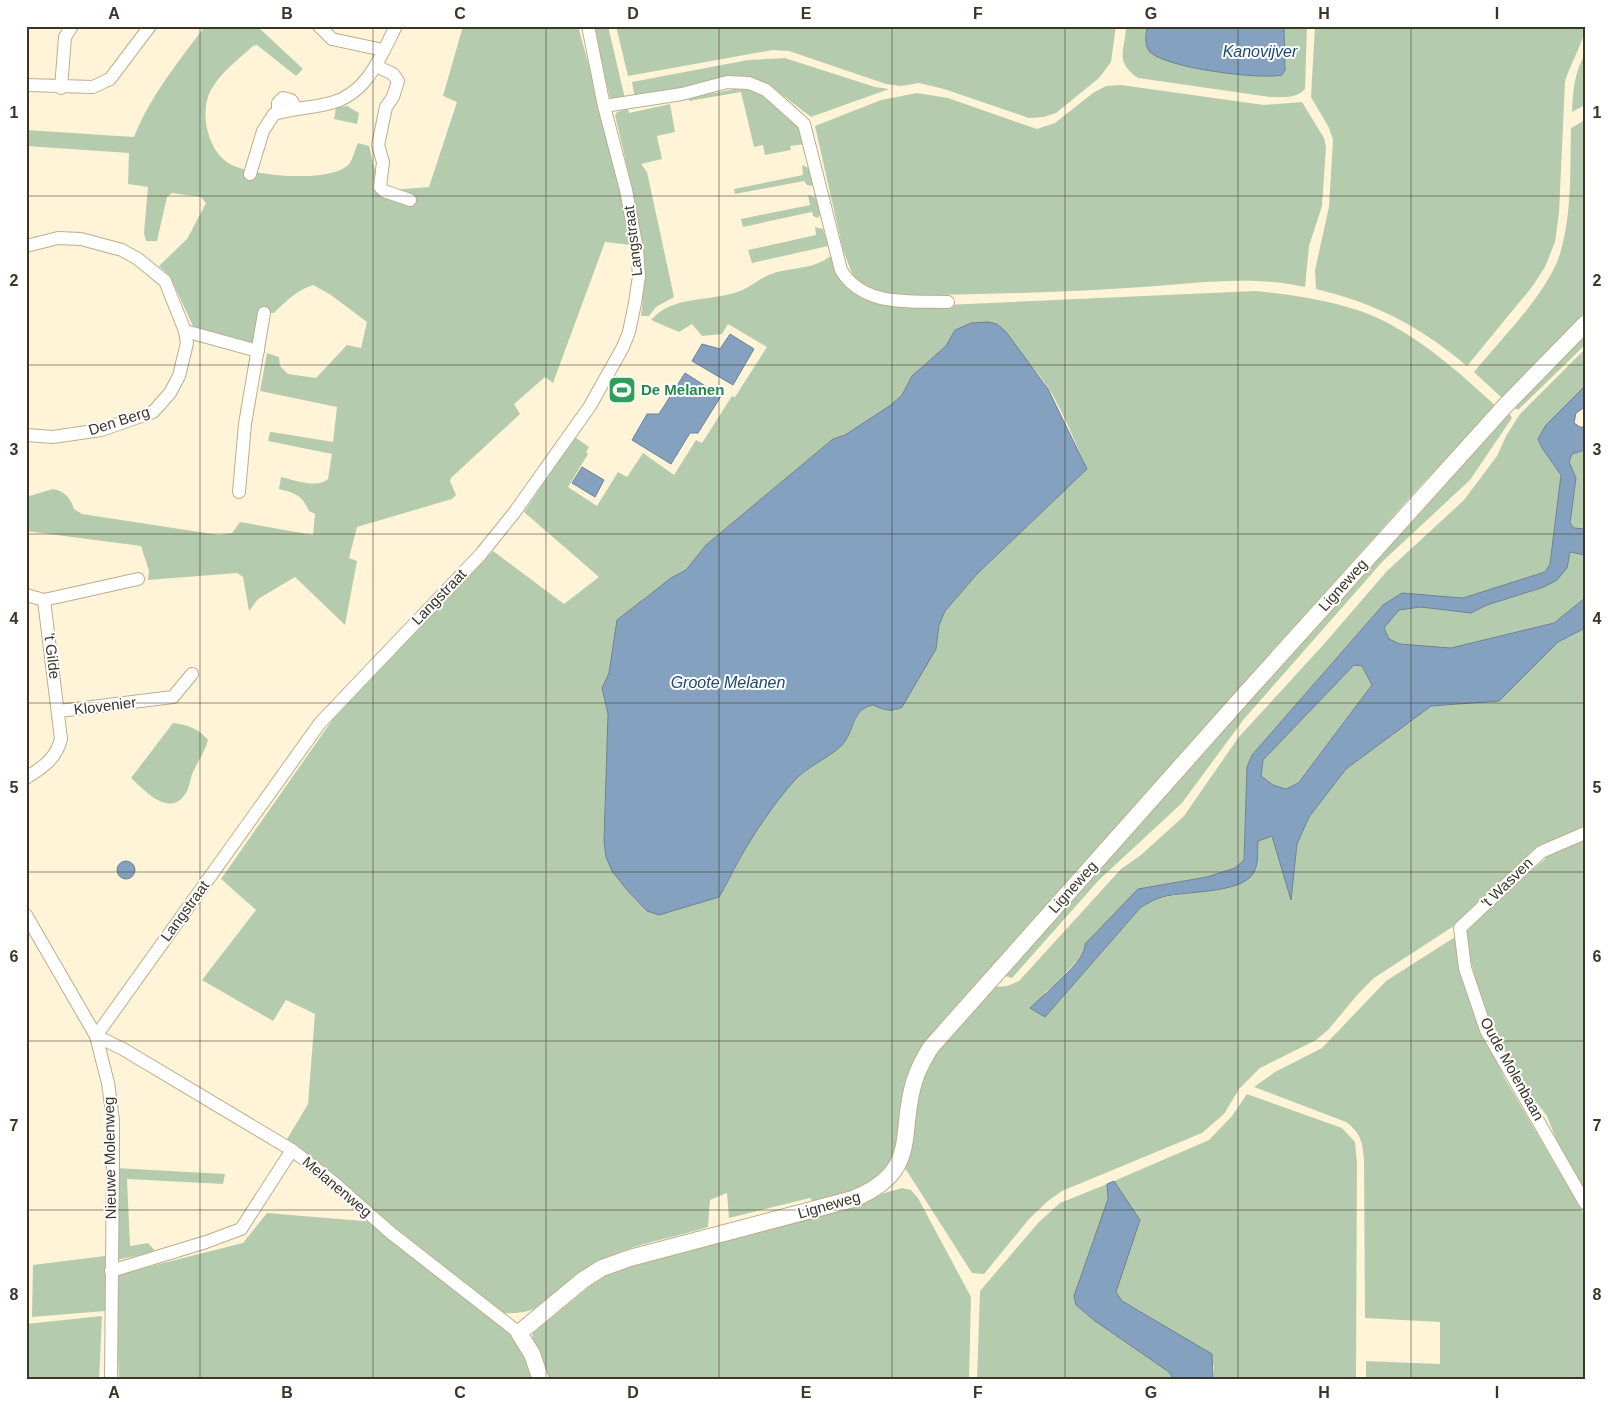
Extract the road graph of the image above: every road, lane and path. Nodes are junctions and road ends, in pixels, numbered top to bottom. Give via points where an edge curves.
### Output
1 (72, 26) edge
2 (150, 26) edge
3 (319, 26) edge
4 (396, 26) edge
5 (588, 26) edge
6 (383, 50) junction
7 (376, 66) junction
8 (26, 85) edge
9 (61, 88) junction
10 (604, 106) junction
11 (250, 174) dead end
12 (410, 200) dead end
13 (26, 246) edge
14 (948, 302) dead end
15 (264, 313) dead end
16 (1585, 324) edge
17 (186, 331) junction
18 (258, 351) junction
19 (26, 435) edge
20 (239, 492) dead end
21 (138, 579) dead end
22 (26, 595) edge
23 (44, 600) junction
24 (192, 674) dead end
25 (58, 711) junction
26 (26, 778) edge
27 (1585, 833) edge
28 (26, 915) edge
29 (1460, 928) joint
30 (96, 1036) junction
31 (292, 1150) junction
32 (1585, 1203) edge
33 (111, 1271) junction
34 (519, 1333) junction
35 (111, 1380) edge
36 (541, 1380) edge

1 - 9 street via 64,37
2 - 9 street via 110,79 93,87
3 - 6 street via 332,39
4 - 6 street
5 - 10 street, Langstraat
6 - 7 street
7 - 11 street via 354,94 331,103 274,114 263,131
7 - 12 street via 393,74 398,81 386,107 378,145 383,162 380,187
8 - 9 street
10 - 14 street via 682,94 727,82 749,83 766,90 804,124 846,279 878,298
10 - 30 street, Langstraat via 626,190 637,249 638,276 629,332 603,384 481,554 320,723
13 - 17 street, Den Berg via 58,238 122,250 165,281
15 - 18 street
16 - 34 street, Ligneweg via 1505,406 932,1047 914,1082 901,1157 886,1179 853,1199 602,1268
17 - 18 street
17 - 19 street, Den Berg via 187,343 179,376 170,393 153,412 101,430 53,437
18 - 20 street via 245,424
21 - 23 street
22 - 23 street
23 - 25 street, 't Gilde
24 - 25 street, Klovenier via 173,697
25 - 26 street, Klovenier via 61,739 57,753 48,764
27 - 29 street, 't Wasven via 1541,852
28 - 30 street, Nieuwe Molenweg
29 - 32 street, Oude Molenbaan via 1465,968 1486,1030
30 - 31 street, Melanenweg
30 - 33 street, Nieuwe Molenweg via 108,1082 112,1120
31 - 33 street via 241,1229
31 - 34 street, Melanenweg
33 - 35 street, Nieuwe Molenweg
34 - 36 street, Melanenweg via 532,1354

